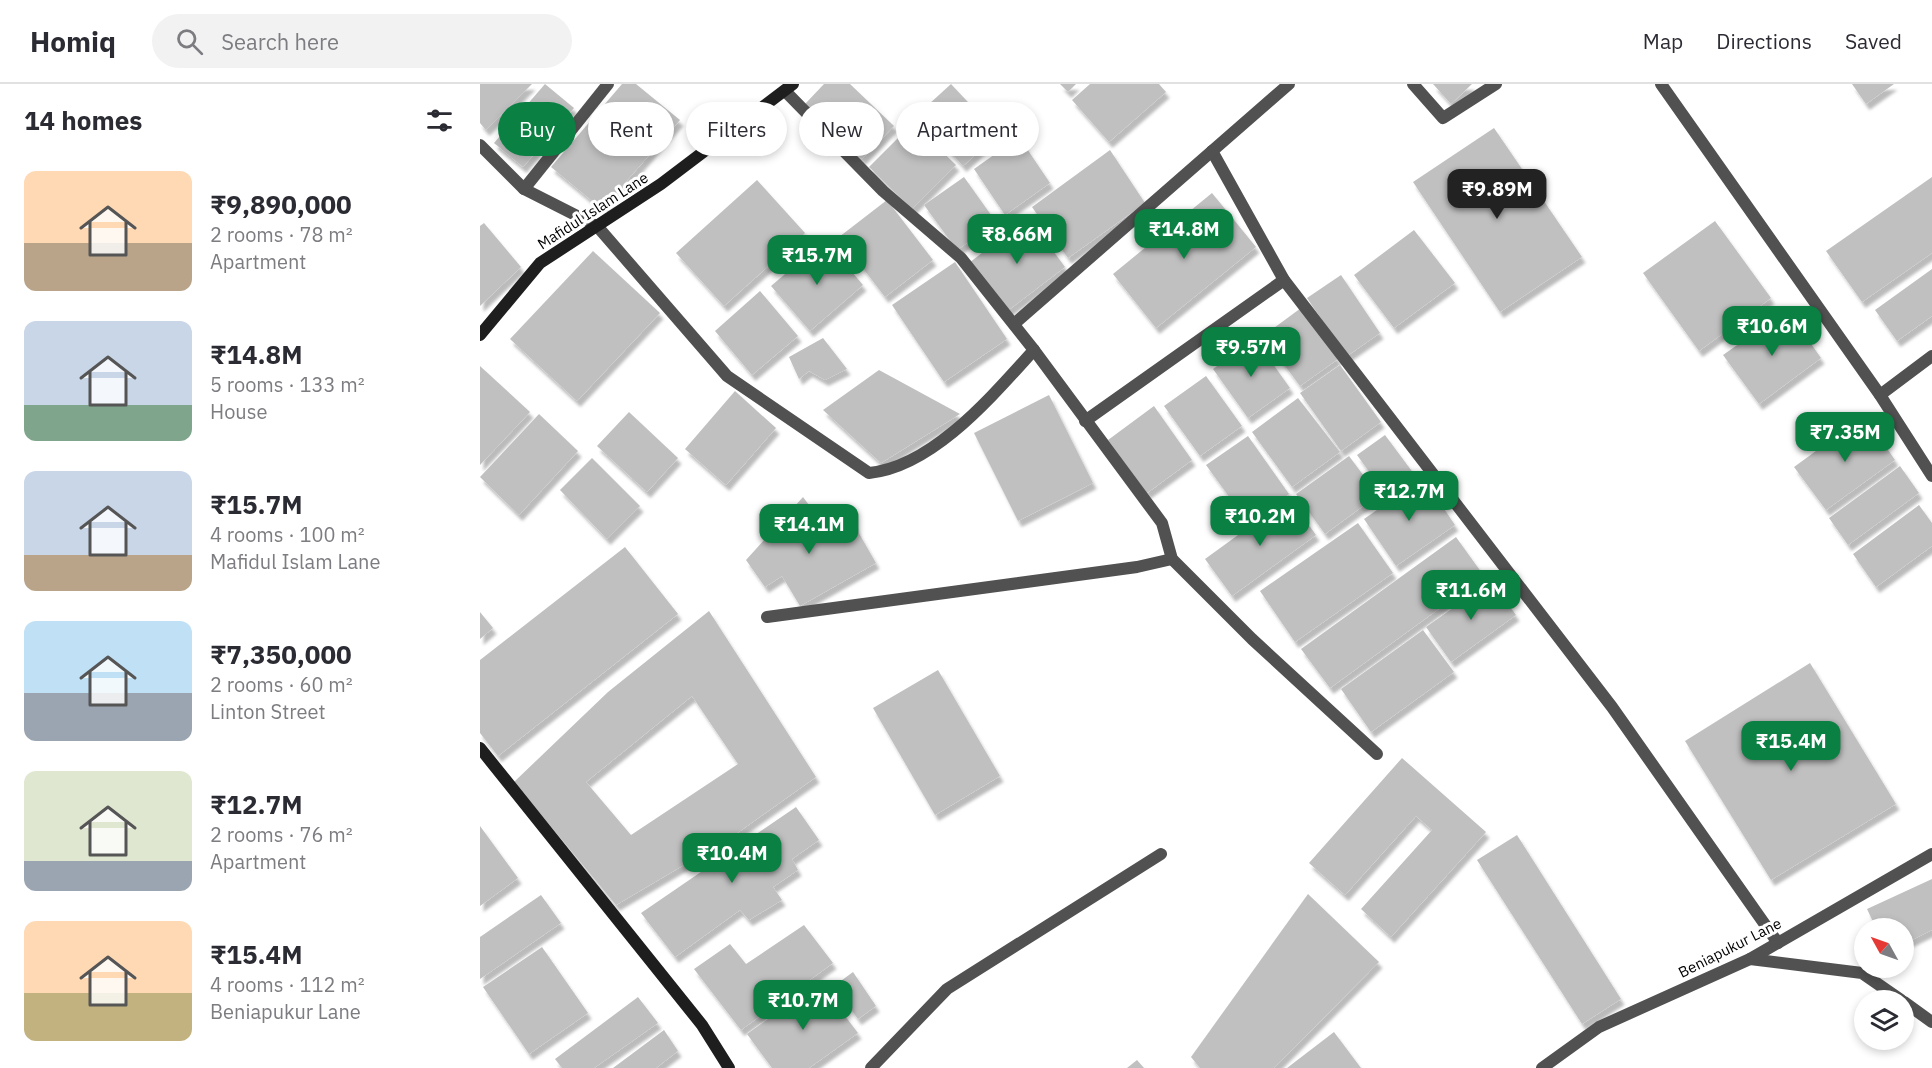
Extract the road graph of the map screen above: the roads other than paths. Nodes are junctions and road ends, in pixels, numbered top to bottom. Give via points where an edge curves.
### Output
1 (608, 84) edge
2 (1289, 84) edge
3 (1413, 84) edge
4 (1496, 84) edge
5 (1660, 84) edge
6 (786, 86) edge
7 (480, 145) edge
8 (1212, 152) junction
9 (524, 189) junction
10 (597, 226) junction
11 (1284, 280) junction
12 (1014, 324) junction
13 (481, 333) edge
14 (1034, 350) junction
15 (1932, 356) edge
16 (1880, 395) junction
17 (1085, 421) junction
18 (1932, 476) edge
19 (1172, 559) junction
20 (767, 617) dead end
21 (480, 748) edge
22 (1377, 754) dead end
23 (1161, 854) dead end
24 (1932, 855) edge
25 (1778, 943) junction
26 (1750, 959) junction
27 (1886, 990) edge
28 (1914, 1009) edge
29 (1932, 1022) edge
30 (729, 1068) edge
31 (871, 1068) edge
32 (1542, 1068) edge

1 - 9 street
2 - 8 street
3 - 4 street via 1443,118
5 - 16 street
6 - 10 street, Mafidul Islam Lane via 661,184
6 - 12 street via 883,191 961,258
7 - 9 street
8 - 11 street
8 - 12 street
9 - 10 street
10 - 13 street, Mafidul Islam Lane via 540,263
10 - 14 street via 726,376 868,473 890,471 924,453 984,405
11 - 17 street
11 - 25 street via 1612,707
12 - 14 street
14 - 17 street
15 - 16 street
16 - 18 street
17 - 19 street via 1162,523
19 - 20 street
19 - 22 street
21 - 30 street via 702,1025
23 - 31 street via 947,989
24 - 25 street, Beniapukur Lane
25 - 26 street, Beniapukur Lane
26 - 27 street via 1862,973
26 - 32 street, Beniapukur Lane via 1599,1027
28 - 29 street

